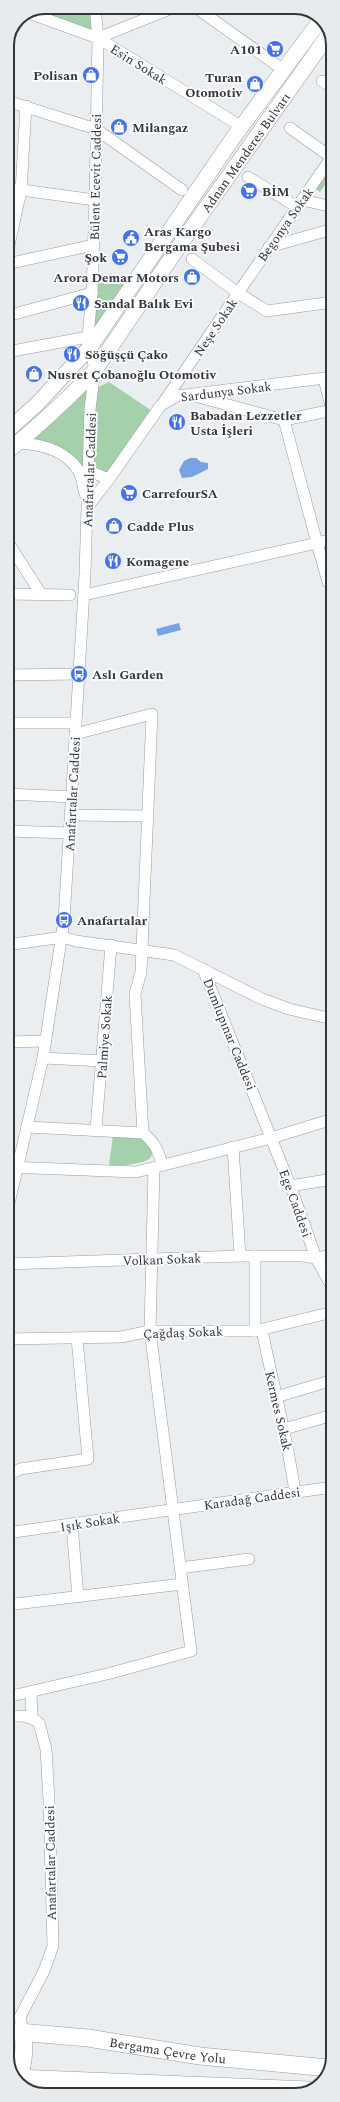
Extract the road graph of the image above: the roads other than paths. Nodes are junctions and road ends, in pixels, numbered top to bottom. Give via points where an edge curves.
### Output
1 (96, 14) edge
2 (158, 14) edge
3 (205, 14) edge
4 (34, 16) edge
5 (318, 24) edge
6 (98, 38) junction
7 (326, 40) edge
8 (284, 71) junction
9 (322, 81) dead end
10 (326, 84) edge
11 (14, 103) edge
12 (26, 106) junction
13 (242, 127) junction
14 (290, 128) dead end
15 (96, 129) junction
16 (326, 152) edge
17 (326, 165) edge
18 (248, 177) dead end
19 (14, 190) edge
20 (182, 190) dead end
21 (21, 191) junction
22 (94, 200) junction
23 (299, 203) junction
24 (326, 206) edge
25 (14, 222) edge
26 (326, 231) edge
27 (93, 245) junction
28 (269, 248) junction
29 (192, 259) dead end
30 (14, 262) edge
31 (92, 293) junction
32 (238, 293) junction
33 (326, 303) edge
34 (14, 314) edge
35 (89, 342) junction
36 (14, 351) edge
37 (77, 362) junction
38 (95, 370) junction
39 (326, 378) edge
40 (84, 382) junction
41 (189, 394) junction
42 (161, 405) junction
43 (90, 409) junction
44 (326, 413) edge
45 (284, 420) junction
46 (14, 425) edge
47 (14, 446) edge
48 (14, 447) edge
49 (89, 471) junction
50 (109, 479) junction
51 (88, 506) junction
52 (326, 540) edge
53 (317, 543) junction
54 (14, 552) edge
55 (326, 575) edge
56 (14, 594) edge
57 (41, 594) junction
58 (70, 595) dead end
59 (84, 595) junction
60 (79, 674) junction
61 (14, 675) edge
62 (14, 724) edge
63 (75, 728) junction
64 (14, 794) edge
65 (73, 797) junction
66 (72, 814) junction
67 (147, 816) junction
68 (14, 831) edge
69 (71, 833) junction
70 (63, 937) junction
71 (14, 944) edge
72 (111, 945) junction
73 (142, 950) junction
74 (203, 969) junction
75 (326, 1017) edge
76 (46, 1041) junction
77 (14, 1042) edge
78 (43, 1058) junction
79 (102, 1061) junction
80 (326, 1121) edge
81 (27, 1126) junction
82 (96, 1129) junction
83 (143, 1133) junction
84 (271, 1138) junction
85 (233, 1147) junction
86 (14, 1162) edge
87 (14, 1167) edge
88 (158, 1167) junction
89 (326, 1180) edge
90 (290, 1186) junction
91 (240, 1256) junction
92 (255, 1256) junction
93 (326, 1256) edge
94 (152, 1258) junction
95 (316, 1258) junction
96 (14, 1264) edge
97 (326, 1276) edge
98 (326, 1314) edge
99 (150, 1331) junction
100 (259, 1331) junction
101 (77, 1338) junction
102 (14, 1339) edge
103 (326, 1382) edge
104 (276, 1397) junction
105 (326, 1417) edge
106 (284, 1429) junction
107 (14, 1472) edge
108 (326, 1488) edge
109 (295, 1492) junction
110 (172, 1509) junction
111 (72, 1525) junction
112 (14, 1532) edge
113 (249, 1559) dead end
114 (180, 1568) junction
115 (182, 1584) junction
116 (78, 1597) junction
117 (14, 1604) edge
118 (31, 1692) junction
119 (14, 1696) edge
120 (14, 1716) edge
121 (32, 1717) junction
122 (15, 2031) edge
123 (324, 2068) edge
124 (19, 2074) edge
125 (24, 2079) edge
126 (255, 2088) edge

1 - 6 street, Bülent Ecevit Caddesi
2 - 6 street
3 - 8 street
4 - 6 street, Esin Sokak
5 - 8 main road, Adnan Menderes Bulvarı
6 - 13 street, Esin Sokak
6 - 15 street, Bülent Ecevit Caddesi
7 - 38 main road, Adnan Menderes Bulvarı
8 - 13 main road, Adnan Menderes Bulvarı
9 - 10 street
11 - 12 street
12 - 15 street
12 - 21 street
13 - 35 main road, Adnan Menderes Bulvarı
14 - 16 street
15 - 20 street
15 - 22 street, Bülent Ecevit Caddesi
17 - 23 street, Begonya Sokak
18 - 23 street
19 - 21 street
21 - 22 street
21 - 25 street
22 - 27 street, Bülent Ecevit Caddesi
23 - 24 street
23 - 28 street, Begonya Sokak
26 - 28 street
27 - 30 street
27 - 31 street, Bülent Ecevit Caddesi
28 - 32 street, Begonya Sokak
29 - 32 street
31 - 34 street
31 - 35 street, Bülent Ecevit Caddesi
32 - 33 street, Neşe Sokak via 267,312
32 - 42 street, Neşe Sokak
35 - 36 street
35 - 37 main road, Adnan Menderes Bulvarı
35 - 38 street, Anafartalar Caddesi
37 - 40 street
37 - 46 main road, Adnan Menderes Bulvarı
38 - 40 main road, Adnan Menderes Bulvarı
38 - 43 street, Anafartalar Caddesi
39 - 41 street, Sardunya Sokak
40 - 43 street
40 - 47 main road, Adnan Menderes Bulvarı via 37,428
41 - 42 street, Sardunya Sokak via 176,396
41 - 45 street
42 - 50 street, Sardunya Sokak
43 - 49 street, Anafartalar Caddesi
44 - 45 street
45 - 53 street
48 - 51 street via 37,444 64,455 78,471
49 - 50 street
49 - 51 street, Anafartalar Caddesi
50 - 51 street, Sardunya Sokak
51 - 59 street, Anafartalar Caddesi
52 - 53 street
53 - 55 street
53 - 59 street
54 - 57 street
56 - 57 street
57 - 58 street
59 - 60 street, Anafartalar Caddesi
60 - 61 street
60 - 63 street, Anafartalar Caddesi
62 - 63 street
63 - 65 street, Anafartalar Caddesi
63 - 67 street via 152,714
64 - 65 street
65 - 66 street, Anafartalar Caddesi
66 - 67 street
66 - 69 street, Anafartalar Caddesi
67 - 73 street
68 - 69 street
69 - 70 street, Anafartalar Caddesi
70 - 71 street, Dumlupınar Caddesi
70 - 72 street, Dumlupınar Caddesi
70 - 76 street, Anafartalar Caddesi
72 - 73 street, Dumlupınar Caddesi
72 - 79 street, Palmiye Sokak
73 - 74 street, Dumlupınar Caddesi via 174,955
73 - 83 street via 135,994
74 - 75 street via 262,999 289,1009
74 - 84 street, Dumlupınar Caddesi
76 - 77 street
76 - 78 street, Anafartalar Caddesi
78 - 79 street
78 - 81 street, Anafartalar Caddesi
79 - 82 street, Palmiye Sokak
80 - 84 street
81 - 82 street
81 - 86 street, Anafartalar Caddesi
82 - 83 street
83 - 88 street via 152,1140 159,1154
84 - 85 street
84 - 90 street, Ege Caddesi
85 - 88 street
85 - 91 street
87 - 88 street via 136,1172
88 - 94 street
89 - 90 street
90 - 95 street, Ege Caddesi
91 - 92 street, Volkan Sokak
91 - 94 street, Volkan Sokak
92 - 95 street, Volkan Sokak
92 - 100 street, Kermes Sokak
93 - 95 street, Volkan Sokak
94 - 96 street, Volkan Sokak
94 - 99 street
95 - 97 street, Ege Caddesi
98 - 100 street, Çağdaş Sokak
99 - 100 street, Çağdaş Sokak
99 - 101 street, Çağdaş Sokak via 121,1337
99 - 110 street
100 - 104 street, Kermes Sokak
101 - 102 street, Çağdaş Sokak
101 - 107 street via 88,1459 20,1469
103 - 104 street
104 - 106 street, Kermes Sokak
105 - 106 street
106 - 109 street, Kermes Sokak
108 - 109 street, Karadağ Caddesi
109 - 110 street, Karadağ Caddesi
110 - 111 street, Işık Sokak
110 - 114 street
111 - 112 street, Işık Sokak
111 - 116 street
113 - 114 street
114 - 115 street
115 - 116 street
115 - 118 street via 191,1651
116 - 117 street
118 - 119 street
118 - 121 street
120 - 121 street
121 - 122 street, Anafartalar Caddesi via 40,1723 46,1750 53,1946
122 - 123 highway, Bergama Çevre Yolu via 88,2038 200,2056
122 - 124 highway via 25,2047 24,2062
125 - 126 highway

